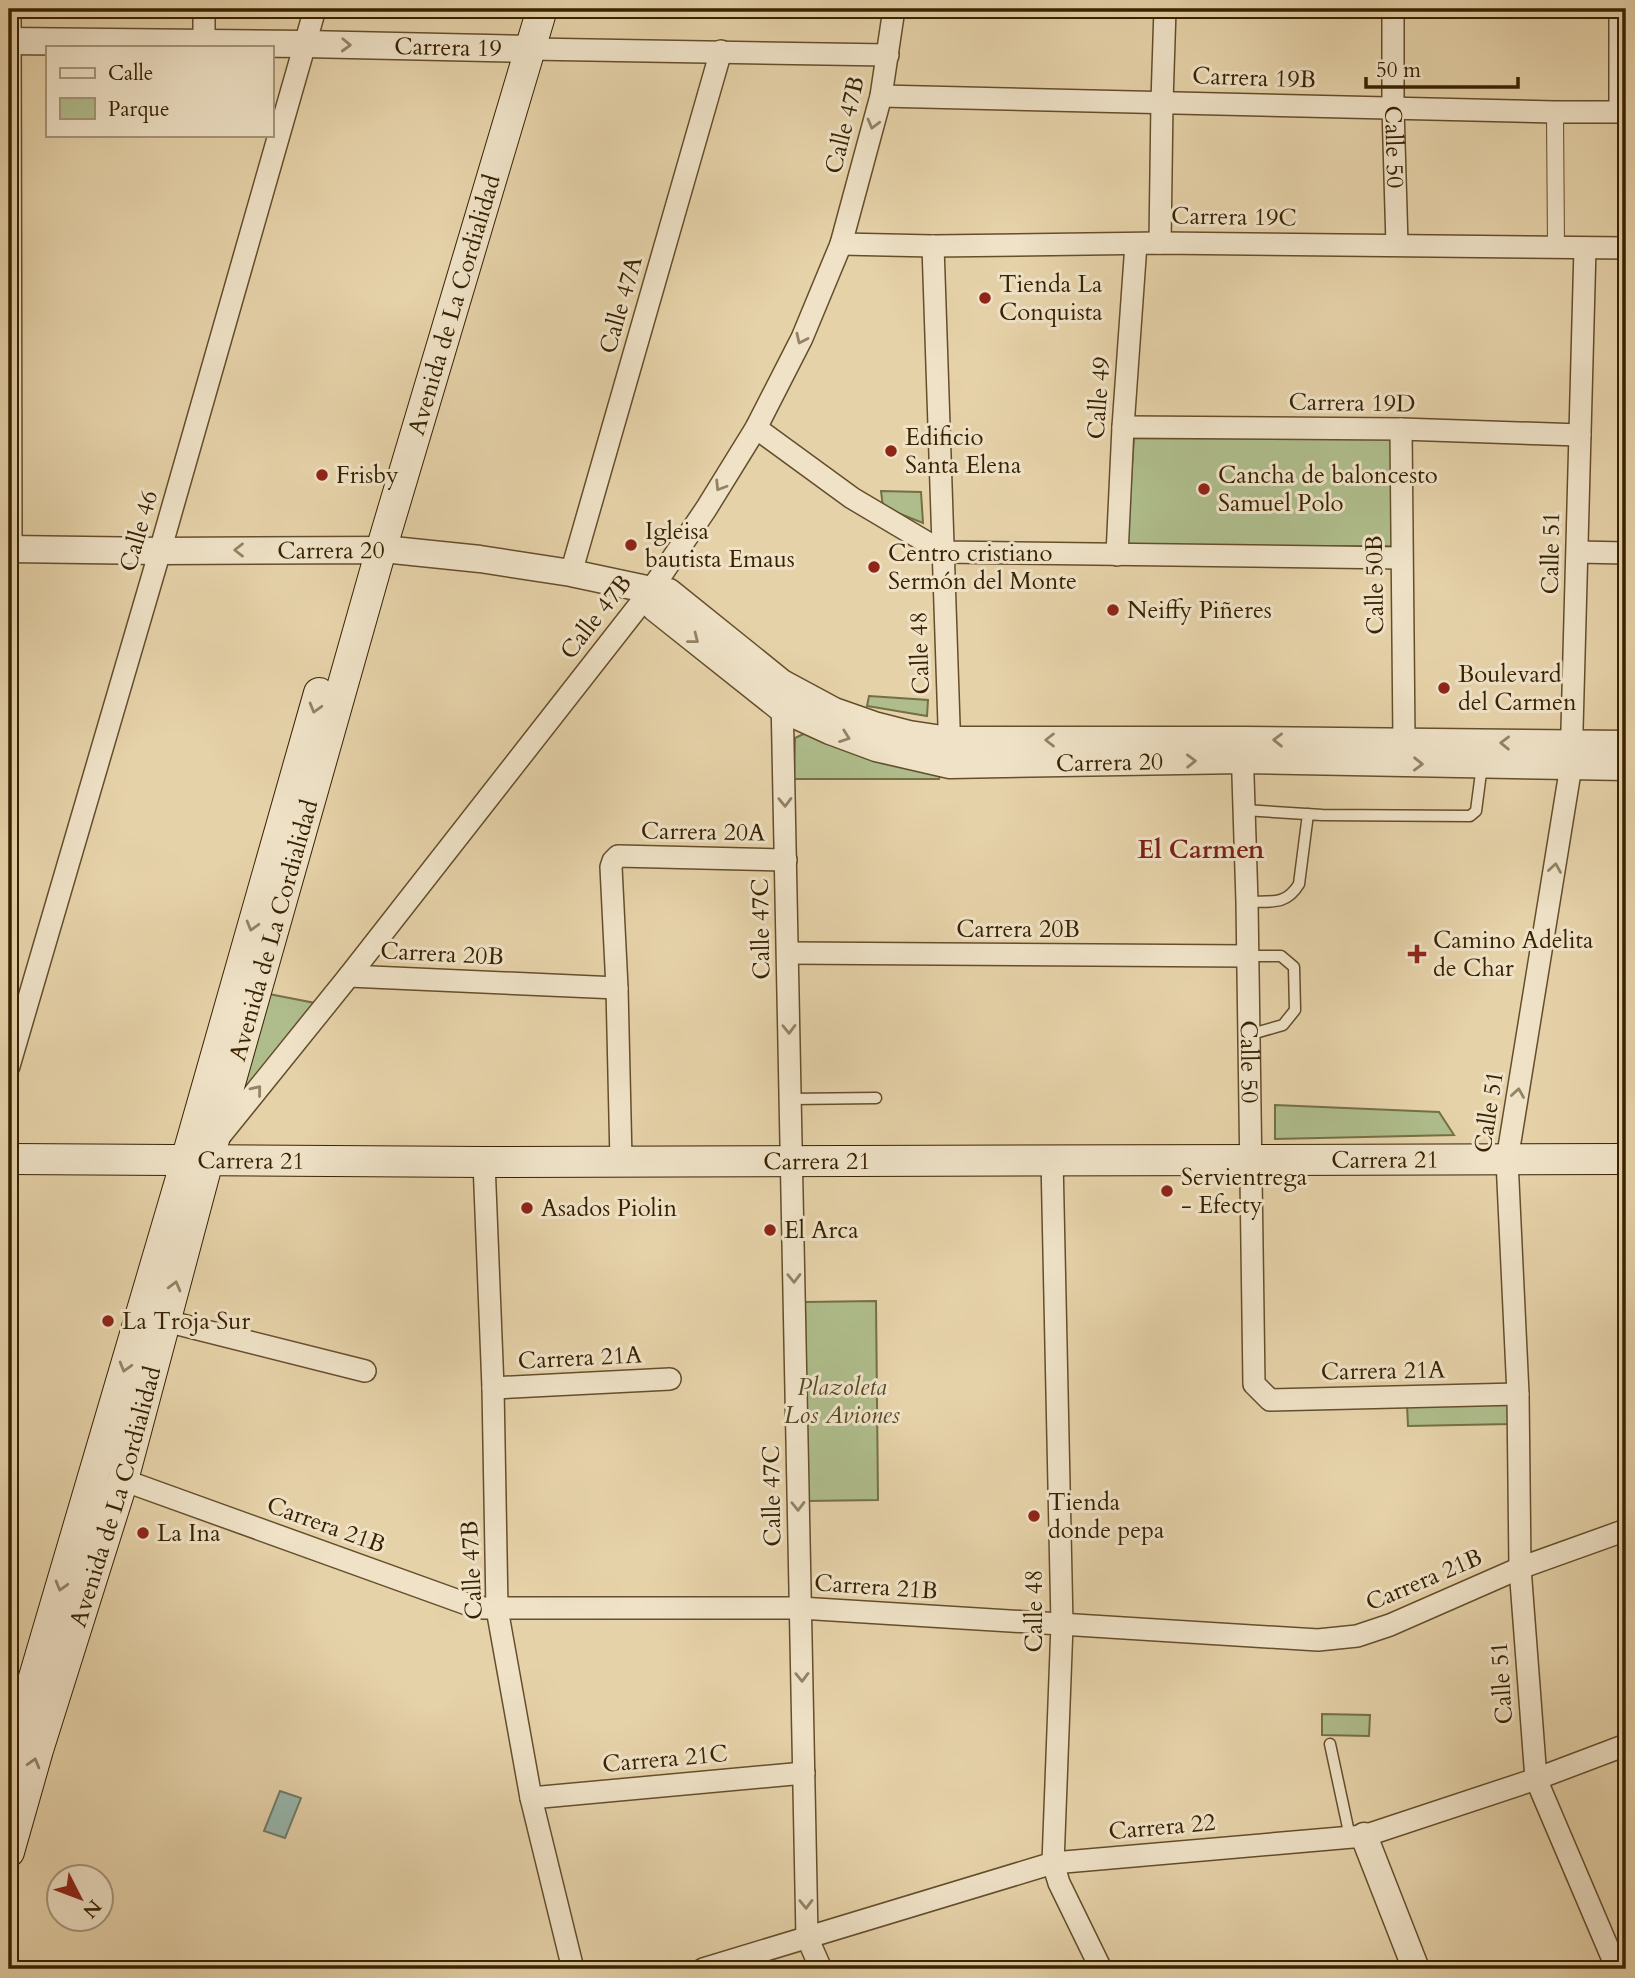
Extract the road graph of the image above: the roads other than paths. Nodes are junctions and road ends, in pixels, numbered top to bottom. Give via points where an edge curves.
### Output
1 (10, 9) edge
2 (204, 9) edge
3 (315, 9) edge
4 (524, 9) edge
5 (542, 9) edge
6 (894, 9) edge
7 (1165, 9) edge
8 (1393, 9) edge
9 (1620, 9) edge
10 (9, 41) edge
11 (204, 44) junction
12 (305, 44) junction
13 (522, 49) junction
14 (722, 51) junction
15 (888, 55) junction
16 (881, 96) junction
17 (1162, 102) junction
18 (1393, 108) junction
19 (1623, 111) edge
20 (1555, 112) junction
21 (1160, 243) junction
22 (841, 244) junction
23 (1136, 244) junction
24 (1397, 245) junction
25 (933, 246) junction
26 (1556, 248) junction
27 (1585, 248) junction
28 (1626, 248) edge
29 (1123, 427) junction
30 (755, 428) junction
31 (1401, 429) junction
32 (1580, 435) junction
33 (10, 549) edge
34 (371, 550) junction
35 (160, 551) junction
36 (943, 552) junction
37 (1578, 552) junction
38 (1626, 553) edge
39 (1117, 555) junction
40 (1401, 558) junction
41 (571, 573) junction
42 (651, 590) junction
43 (782, 696) junction
44 (1404, 741) junction
45 (1626, 744) edge
46 (1242, 750) junction
47 (950, 752) junction
48 (1572, 755) junction
49 (1482, 765) junction
50 (1626, 767) edge
51 (1244, 810) junction
52 (1308, 814) junction
53 (786, 860) junction
54 (1247, 902) junction
55 (788, 954) junction
56 (1247, 956) junction
57 (349, 975) junction
58 (617, 988) junction
59 (1248, 1035) junction
60 (9, 1066) edge
61 (876, 1098) dead end
62 (790, 1099) junction
63 (202, 1155) junction
64 (9, 1158) edge
65 (1052, 1159) junction
66 (1251, 1159) junction
67 (1626, 1159) edge
68 (621, 1160) junction
69 (1507, 1160) junction
70 (484, 1161) junction
71 (792, 1161) junction
72 (166, 1321) junction
73 (365, 1371) dead end
74 (670, 1379) dead end
75 (1255, 1384) joint
76 (492, 1388) junction
77 (1518, 1394) junction
78 (123, 1480) junction
79 (1626, 1530) edge
80 (1520, 1568) junction
81 (800, 1608) junction
82 (497, 1609) junction
83 (1062, 1625) junction
84 (1330, 1744) dead end
85 (1626, 1745) edge
86 (9, 1762) edge
87 (804, 1773) junction
88 (1535, 1779) junction
89 (531, 1798) junction
90 (1357, 1836) junction
91 (9, 1852) edge
92 (1054, 1863) junction
93 (807, 1937) junction
94 (573, 1969) edge
95 (703, 1969) edge
96 (821, 1969) edge
97 (1101, 1969) edge
98 (1416, 1969) edge
99 (1617, 1969) edge

1 - 10 street
2 - 11 street
3 - 12 street, Calle 46
4 - 13 main road, Avenida de La Cordialidad
5 - 13 main road, Avenida de La Cordialidad
6 - 15 street, Calle 47B
7 - 17 street
8 - 18 street, Calle 50
9 - 19 street
10 - 11 street, Carrera 19
10 - 33 street
11 - 12 street, Carrera 19
12 -> 13 street, Carrera 19
12 - 35 street, Calle 46
13 - 14 street, Carrera 19
13 - 34 main road, Avenida de La Cordialidad
14 - 15 street, Carrera 19
14 - 41 street, Calle 47A
15 - 16 street, Calle 47B
16 - 17 street, Carrera 19B
16 -> 22 street, Calle 47B
17 - 18 street, Carrera 19B
17 - 21 street
18 - 20 street, Carrera 19B
18 - 24 street, Calle 50
19 - 20 street, Carrera 19B
20 - 26 street
21 - 23 street, Carrera 19C
21 - 24 street, Carrera 19C
22 - 25 street, Carrera 19C
22 -> 30 street, Calle 47B via 802,338
23 - 25 street, Carrera 19C
23 - 29 street, Calle 49
24 - 26 street, Carrera 19C
25 - 36 street, Calle 48
26 - 27 street, Carrera 19C
27 - 28 street, Carrera 19C
27 - 32 street, Calle 51
29 - 31 street, Carrera 19D
29 - 39 street, Calle 49
30 - 36 street via 852,498
30 -> 42 street, Calle 47B
31 - 32 street, Carrera 19D
31 - 40 street, Calle 50B
32 - 37 street, Calle 51
33 - 35 street, Carrera 20
34 -> 35 street, Carrera 20
34 - 41 street, Carrera 20 via 480,559
34 - 63 main road, Avenida de La Cordialidad
35 - 60 street, Calle 46
36 - 39 street
36 - 47 street, Calle 48
37 - 38 street
37 - 48 street, Calle 51
39 - 40 street
40 - 44 street, Calle 50B
41 - 42 street, Carrera 20
42 - 43 street, Carrera 20 via 669,592
42 - 57 street, Calle 47B
43 - 47 street, Carrera 20 via 830,732 876,748
43 -> 53 street, Calle 47C
44 -> 46 street, Carrera 20
48 -> 44 street, Carrera 20
45 - 48 street, Carrera 20
46 - 47 street, Carrera 20
46 -> 49 street, Carrera 20
46 - 51 street, Calle 50
48 - 49 street, Carrera 20
48 - 50 street, Carrera 20
69 -> 48 street, Calle 51
49 - 52 lane via 1476,811 1470,816
51 - 52 lane
51 - 54 street, Calle 50
52 - 54 lane via 1299,884 1293,894 1282,900
53 - 55 street, Calle 47C
53 - 58 street, Carrera 20A via 618,856 611,867
54 - 56 street, Calle 50
55 - 56 street, Carrera 20B
55 -> 62 street, Calle 47C
56 - 59 street, Calle 50
56 - 59 lane via 1281,956 1294,967 1295,1010 1283,1025
57 - 58 street, Carrera 20B
63 -> 57 street, Calle 47B
58 - 68 street
59 - 66 street, Calle 50
61 - 62 lane
62 - 71 street, Calle 47C
63 - 64 main road, Carrera 21
63 - 70 main road, Carrera 21
72 -> 63 main road, Avenida de La Cordialidad
63 -> 86 main road, Avenida de La Cordialidad
65 - 66 main road, Carrera 21
65 - 71 main road, Carrera 21
65 - 83 street, Calle 48
66 - 69 main road, Carrera 21
66 - 75 street, Calle 50
67 - 69 main road, Carrera 21
68 - 70 main road, Carrera 21
68 - 71 main road, Carrera 21
69 - 77 street, Calle 51
70 - 76 street, Calle 47B
71 -> 81 street, Calle 47C
72 - 73 street
72 - 78 main road, Avenida de La Cordialidad
74 - 76 street, Carrera 21A
75 - 77 street, Carrera 21A via 1270,1400
76 - 82 street, Calle 47B
77 - 80 street, Calle 51
78 - 82 street, Carrera 21B via 467,1604
91 -> 78 main road, Avenida de La Cordialidad
79 - 80 street, Carrera 21B
80 - 83 street, Carrera 21B via 1357,1636 1318,1640
80 - 88 street, Calle 51
81 - 82 street, Carrera 21B
81 - 83 street, Carrera 21B
81 -> 87 street, Calle 47C
82 - 89 street, Calle 47B
83 - 92 street, Calle 48
84 - 90 lane
85 - 88 street, Carrera 22
87 - 89 street, Carrera 21C
87 -> 93 street, Calle 47C
88 - 90 street, Carrera 22
88 - 99 street, Calle 51
89 - 94 street, Calle 47B
90 - 92 street, Carrera 22
90 - 98 street
92 - 93 street, Carrera 22
92 - 97 street, Calle 48 via 1059,1883
93 - 95 street, Carrera 22
93 - 96 street, Calle 47C

